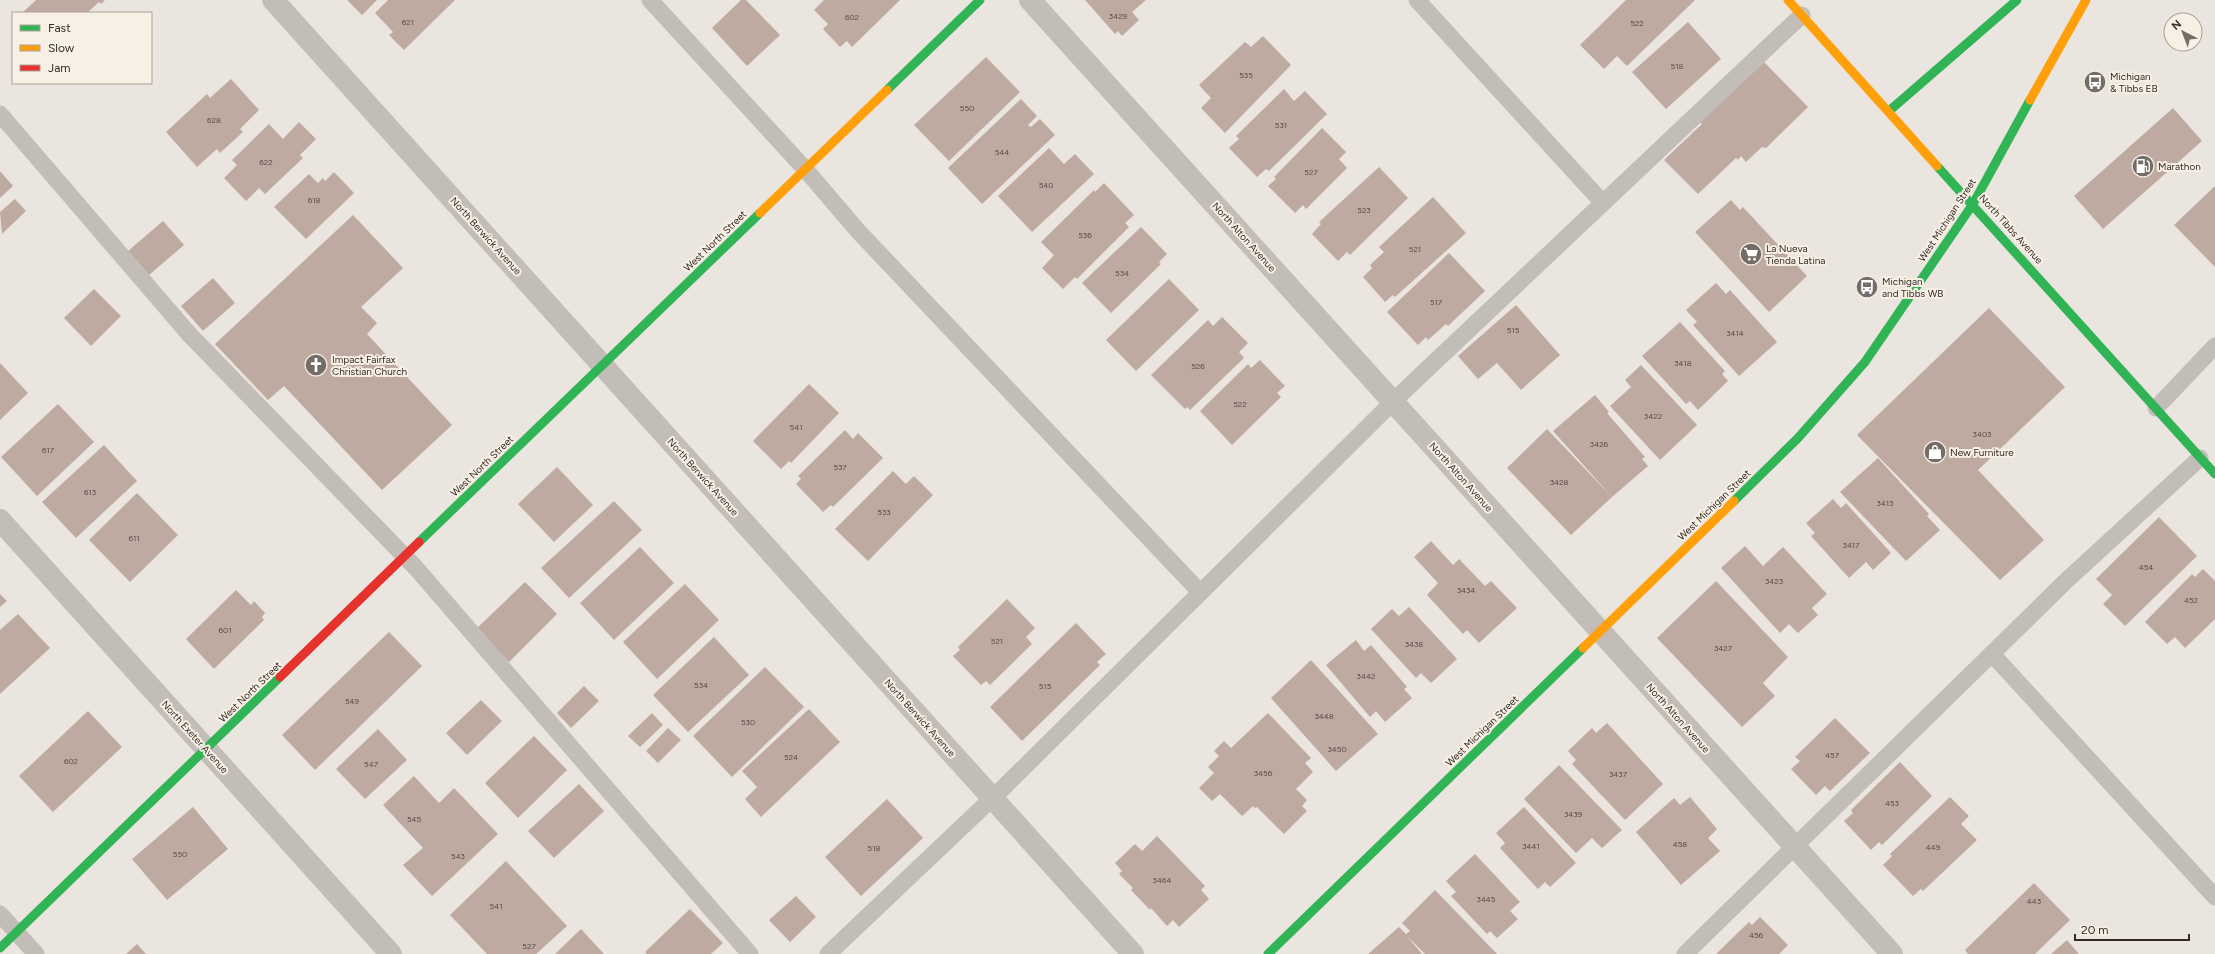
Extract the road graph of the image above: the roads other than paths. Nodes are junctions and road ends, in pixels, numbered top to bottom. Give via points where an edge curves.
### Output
1 (273, 0) edge
2 (650, 0) edge
3 (980, 0) edge
4 (1030, 0) edge
5 (1417, 0) edge
6 (1788, 0) edge
7 (2018, 0) edge
8 (2086, 0) edge
9 (1802, 15) junction
10 (1889, 111) junction
11 (0, 114) edge
12 (805, 169) junction
13 (1603, 202) junction
14 (1973, 204) junction
15 (2215, 346) edge
16 (602, 365) junction
17 (1393, 402) junction
18 (2156, 408) junction
19 (2200, 458) junction
20 (2215, 474) edge
21 (0, 520) edge
22 (406, 556) junction
23 (1200, 592) junction
24 (1600, 632) junction
25 (1992, 654) junction
26 (206, 749) junction
27 (993, 799) junction
28 (1795, 848) junction
29 (2215, 897) edge
30 (0, 914) edge
31 (17, 932) junction
32 (0, 948) edge
33 (36, 954) edge
34 (391, 954) edge
35 (750, 954) edge
36 (828, 954) edge
37 (1133, 954) edge
38 (1268, 954) edge
39 (1685, 954) edge
40 (1892, 954) edge

1 - 16 street, North Berwick Avenue
2 - 12 lane
3 - 12 street, West North Street
4 - 17 street, North Alton Avenue
5 - 13 lane
6 - 9 street, North Tibbs Avenue
7 - 10 street
8 - 14 street, West Michigan Street
9 - 10 street, North Tibbs Avenue
9 - 13 lane
10 - 14 street, North Tibbs Avenue
11 - 22 lane via 189,334
12 - 16 street, West North Street
12 - 23 lane via 858,232
13 - 17 lane
14 - 18 street, North Tibbs Avenue
14 - 24 street, West Michigan Street via 1865,362 1798,438
15 - 18 lane
16 - 22 street, West North Street
16 - 27 street, North Berwick Avenue
17 - 23 lane
17 - 24 street, North Alton Avenue
18 - 19 street, North Tibbs Avenue
19 - 20 street, North Tibbs Avenue
19 - 25 lane via 2067,580
21 - 26 street, North Exeter Avenue
22 - 26 street, West North Street
22 - 35 lane
23 - 27 lane
24 - 28 street, North Alton Avenue
24 - 38 street, West Michigan Street
25 - 28 lane
25 - 29 lane
26 - 31 street, West North Street
26 - 34 street, North Exeter Avenue
27 - 36 lane
27 - 37 street, North Berwick Avenue
28 - 39 lane
28 - 40 street, North Alton Avenue
30 - 31 lane
31 - 32 street, West North Street
31 - 33 lane

